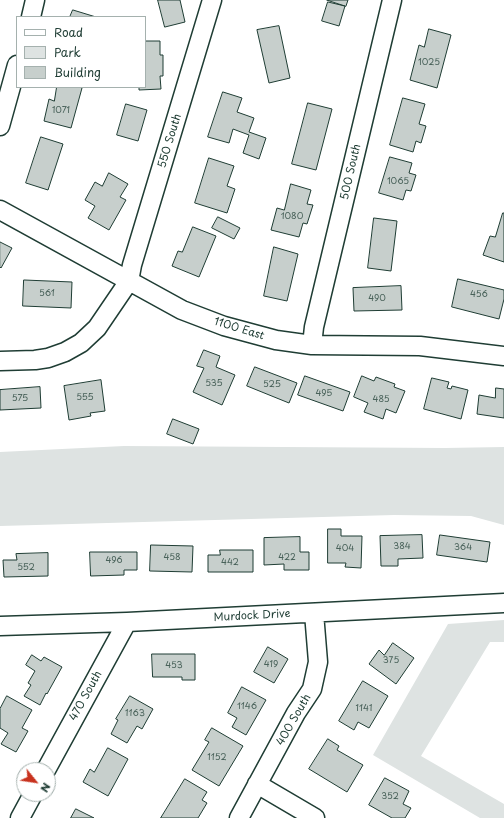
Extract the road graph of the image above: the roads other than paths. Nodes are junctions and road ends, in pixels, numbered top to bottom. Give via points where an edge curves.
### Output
1 (35, 0) edge
2 (212, 0) edge
3 (392, 0) edge
4 (31, 16) edge
5 (16, 69) edge
6 (0, 126) edge
7 (0, 210) edge
8 (129, 281) junction
9 (312, 345) junction
10 (504, 356) edge
11 (0, 361) edge
12 (504, 603) edge
13 (314, 613) junction
14 (127, 622) junction
15 (0, 626) edge
16 (50, 762) edge
17 (257, 784) junction
18 (29, 802) edge
19 (20, 818) edge
20 (239, 818) edge
21 (315, 818) edge

1 - 4 street
2 - 8 street, 550 South
3 - 9 street, 500 South via 314,327
5 - 6 street
7 - 8 street, 1100 East
8 - 9 street, 1100 East via 182,310 224,326 276,340
8 - 11 street via 97,328 80,343 48,358
9 - 10 street, 1100 East via 420,346
12 - 13 street, Murdock Drive
13 - 14 street, Murdock Drive
13 - 17 street, 400 South via 318,662 312,689
14 - 15 street, Murdock Drive
14 - 16 street, 470 South
17 - 20 street, 400 South
17 - 21 street
18 - 19 street

